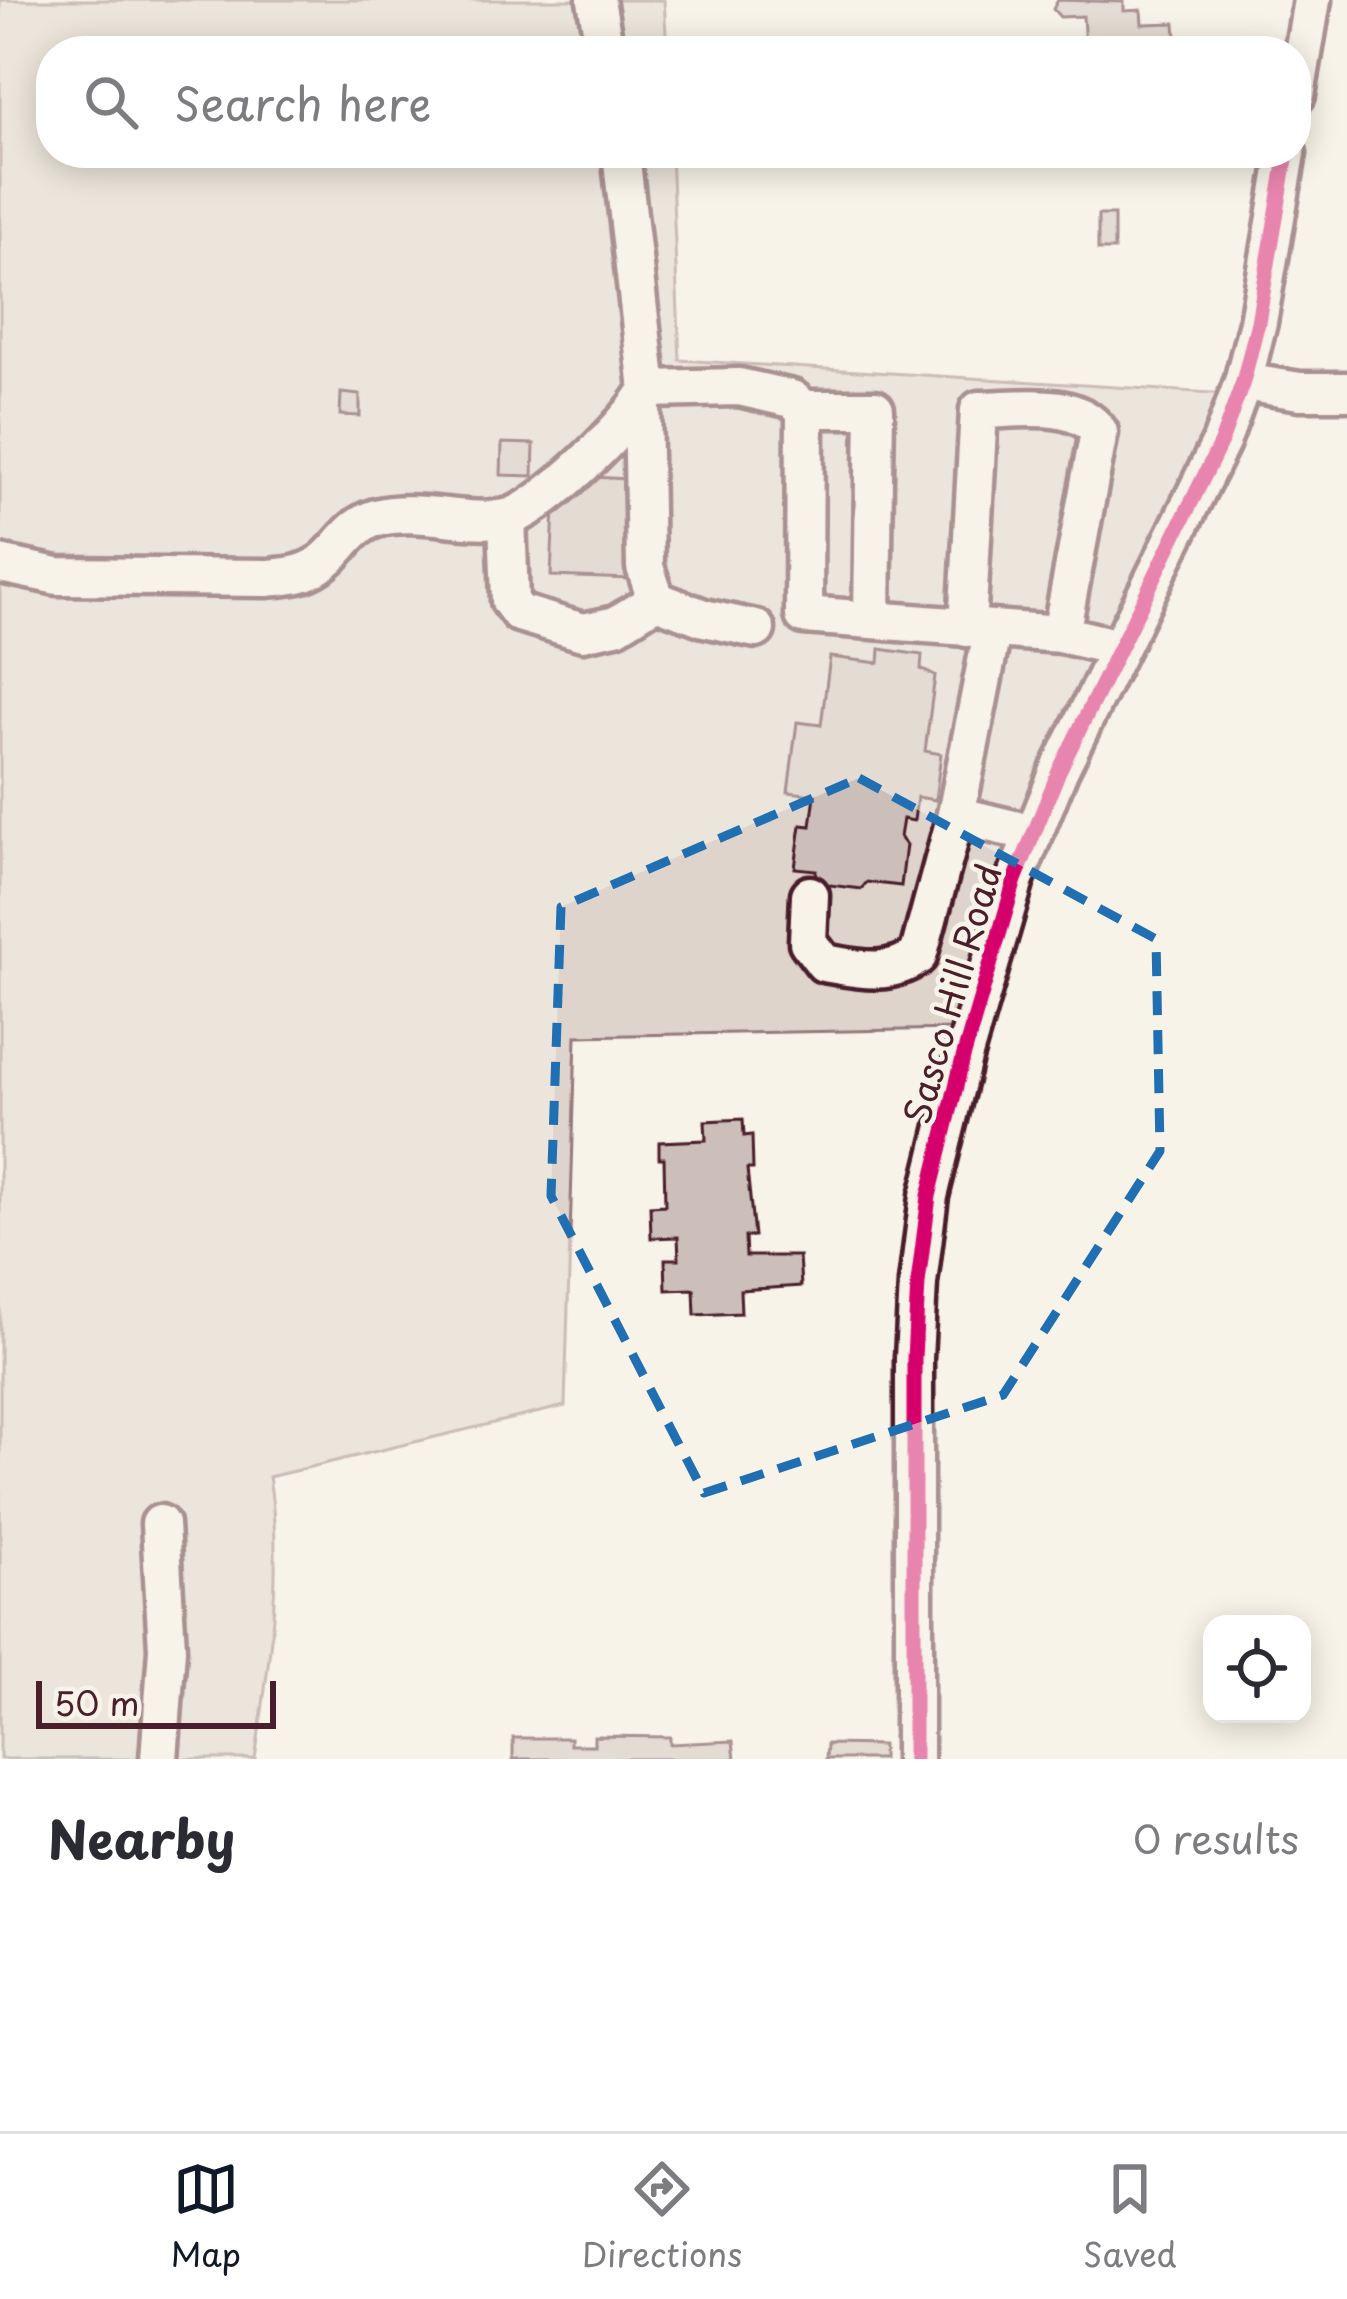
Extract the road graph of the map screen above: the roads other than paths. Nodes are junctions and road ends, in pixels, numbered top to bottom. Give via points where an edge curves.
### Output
1 (596, 0) edge
2 (1312, 0) edge
3 (602, 36) edge
4 (1306, 36) edge
5 (622, 168) edge
6 (1284, 168) edge
7 (1243, 382) junction
8 (1347, 392) edge
9 (645, 395) junction
10 (805, 409) junction
11 (507, 518) junction
12 (0, 564) edge
13 (656, 600) junction
14 (872, 618) junction
15 (756, 628) dead end
16 (979, 630) junction
17 (1061, 634) junction
18 (1119, 648) junction
19 (956, 815) junction
20 (1034, 834) junction
21 (810, 895) dead end
22 (160, 1524) dead end
23 (159, 1759) edge
24 (914, 1759) edge

1 - 3 street
2 - 4 street
5 - 9 street
6 - 7 street, Sasco Hill Road
7 - 8 street
7 - 18 street, Sasco Hill Road
9 - 10 street via 739,387
9 - 11 street via 541,502
9 - 13 street via 645,567
10 - 14 street via 805,615
10 - 14 street via 875,409
11 - 12 street via 380,517 356,526 312,569 267,578 57,576
11 - 13 street via 510,601 519,613 584,632 616,626
13 - 15 street
14 - 16 street
16 - 17 street
16 - 17 street via 980,410 1059,410 1090,419 1100,432
16 - 19 street
17 - 18 street
18 - 20 street, Sasco Hill Road
19 - 20 street
19 - 21 street via 918,956 901,968 824,963 808,942
20 - 24 street, Sasco Hill Road via 981,992 929,1196 914,1358
22 - 23 street via 167,1649

